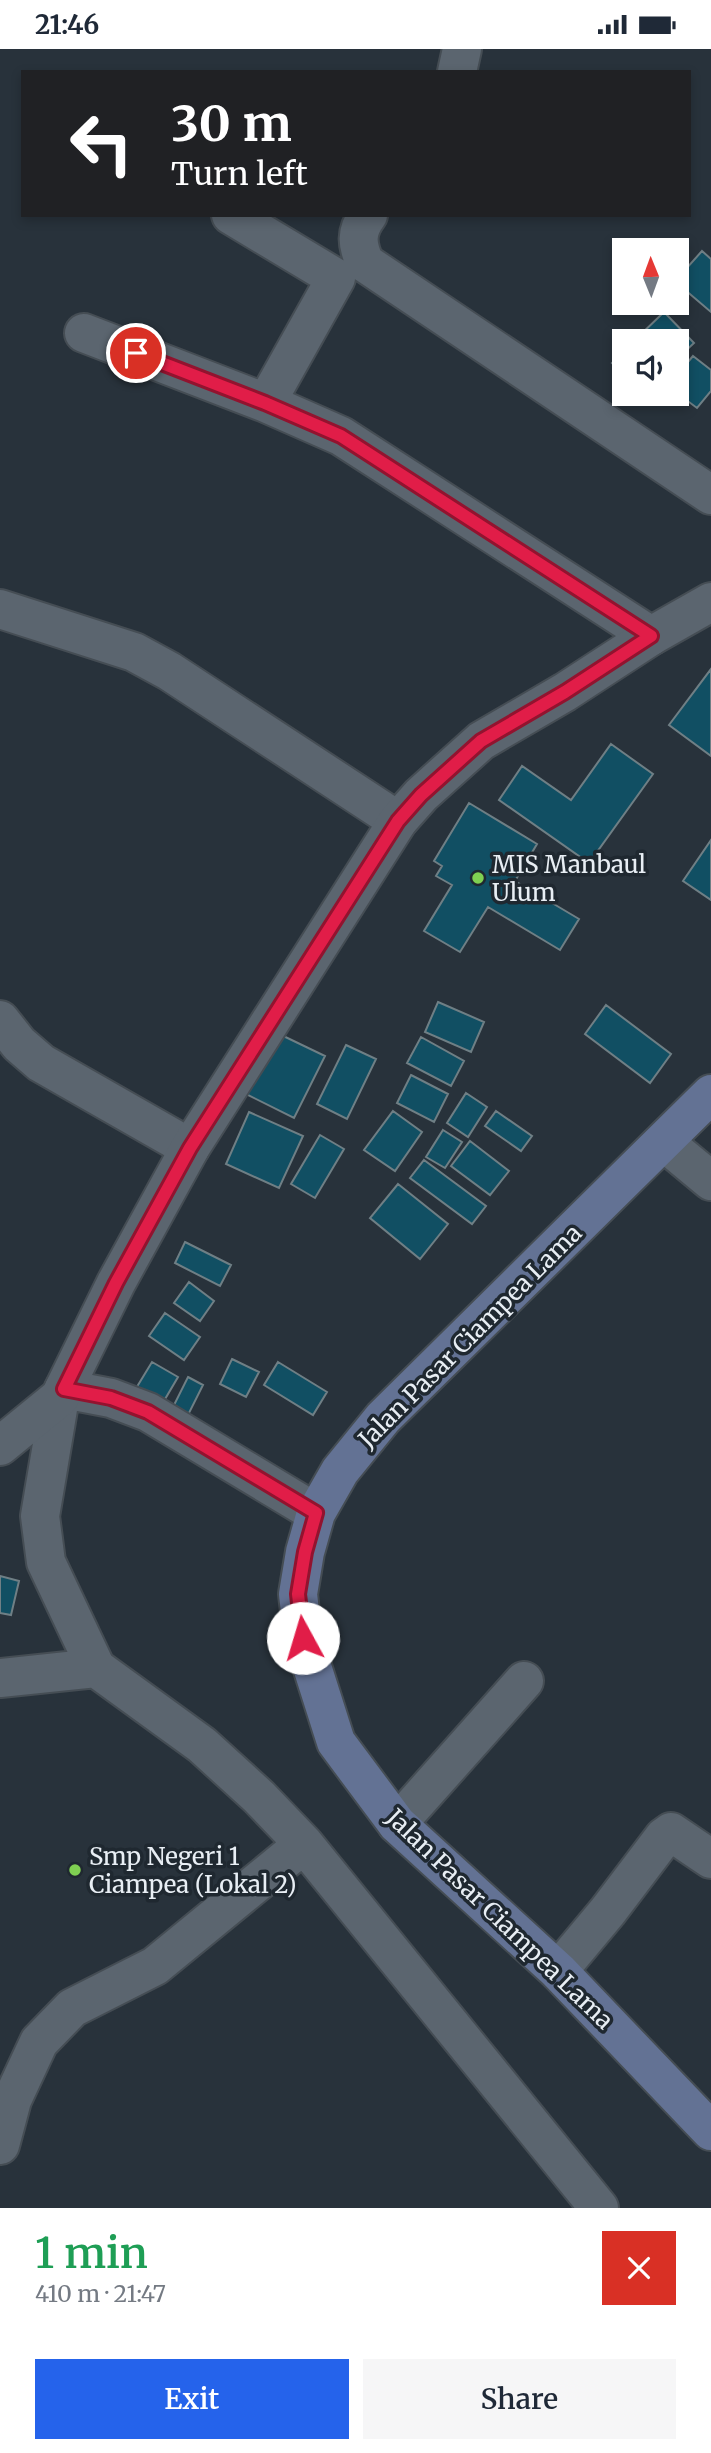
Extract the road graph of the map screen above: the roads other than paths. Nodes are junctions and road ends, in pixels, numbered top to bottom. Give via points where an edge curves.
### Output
1 (462, 49) edge
2 (457, 70) edge
3 (233, 217) edge
4 (366, 217) edge
5 (84, 333) dead end
6 (265, 403) junction
7 (711, 495) edge
8 (711, 602) edge
9 (0, 609) edge
10 (651, 636) junction
11 (398, 821) junction
12 (0, 1020) edge
13 (711, 1094) edge
14 (664, 1142) junction
15 (190, 1148) junction
16 (711, 1181) edge
17 (62, 1393) junction
18 (0, 1446) edge
19 (316, 1513) junction
20 (96, 1668) junction
21 (0, 1678) edge
22 (524, 1681) dead end
23 (397, 1824) junction
24 (304, 1844) junction
25 (711, 1859) edge
26 (558, 1971) junction
27 (711, 2131) edge
28 (0, 2145) edge
29 (599, 2208) edge

1 - 2 street
3 - 6 street via 336,278
4 - 7 street via 356,244 365,263
5 - 6 street
6 - 10 street via 341,436
8 - 10 street
9 - 11 street via 134,652
10 - 11 street via 481,741
11 - 15 street
12 - 15 street via 41,1063
13 - 14 main road, Jalan Pasar Ciampea Lama
14 - 16 street
14 - 19 main road, Jalan Pasar Ciampea Lama via 383,1418 340,1471
15 - 17 street
17 - 18 street
17 - 19 street via 111,1398 148,1412
17 - 20 street via 40,1516 46,1562
19 - 23 main road, Jalan Pasar Ciampea Lama via 298,1594 303,1638 336,1742
20 - 21 street
20 - 24 street via 202,1745
22 - 23 street
23 - 26 main road, Jalan Pasar Ciampea Lama
24 - 28 street via 155,1966 72,2008 39,2042 12,2100
24 - 29 street
25 - 26 street via 658,1822 643,1861
26 - 27 main road, Jalan Pasar Ciampea Lama

